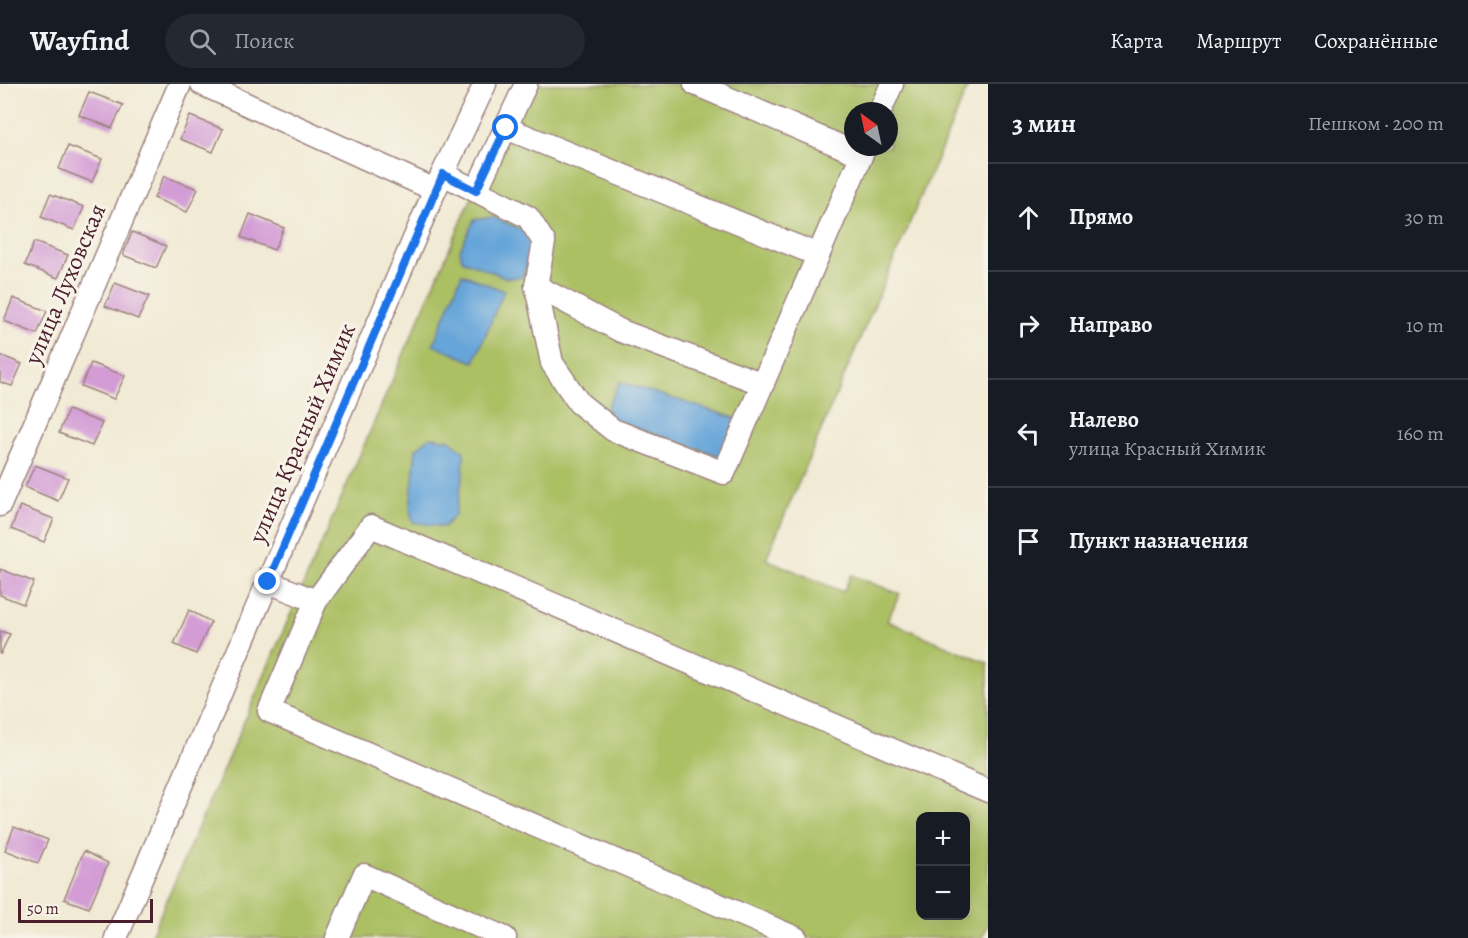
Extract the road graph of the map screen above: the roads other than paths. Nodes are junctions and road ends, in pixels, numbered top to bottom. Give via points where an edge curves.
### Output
1 (180, 84) edge
2 (204, 84) edge
3 (485, 84) edge
4 (526, 84) edge
5 (695, 84) edge
6 (892, 84) edge
7 (884, 102) edge
8 (506, 128) junction
9 (844, 143) edge
10 (861, 156) edge
11 (439, 182) junction
12 (476, 191) junction
13 (818, 255) junction
14 (536, 286) junction
15 (763, 384) junction
16 (0, 505) edge
17 (268, 582) junction
18 (316, 601) junction
19 (988, 791) edge
20 (116, 938) edge
21 (337, 938) edge
22 (505, 938) edge
23 (796, 938) edge

1 - 16 street, улица Луховская
2 - 11 street
3 - 11 street, улица Красный Химик
4 - 8 street
5 - 9 street
6 - 7 street
8 - 12 street
8 - 13 street
10 - 13 street
11 - 12 street
11 - 17 street, улица Красный Химик
12 - 14 street via 528,217 544,242
13 - 15 street
14 - 15 street via 621,331
14 - 15 street via 552,363 579,403 613,430 724,473
17 - 18 street
17 - 20 street, улица Красный Химик
18 - 19 street via 371,526
18 - 23 street via 269,711
21 - 22 street via 364,875

